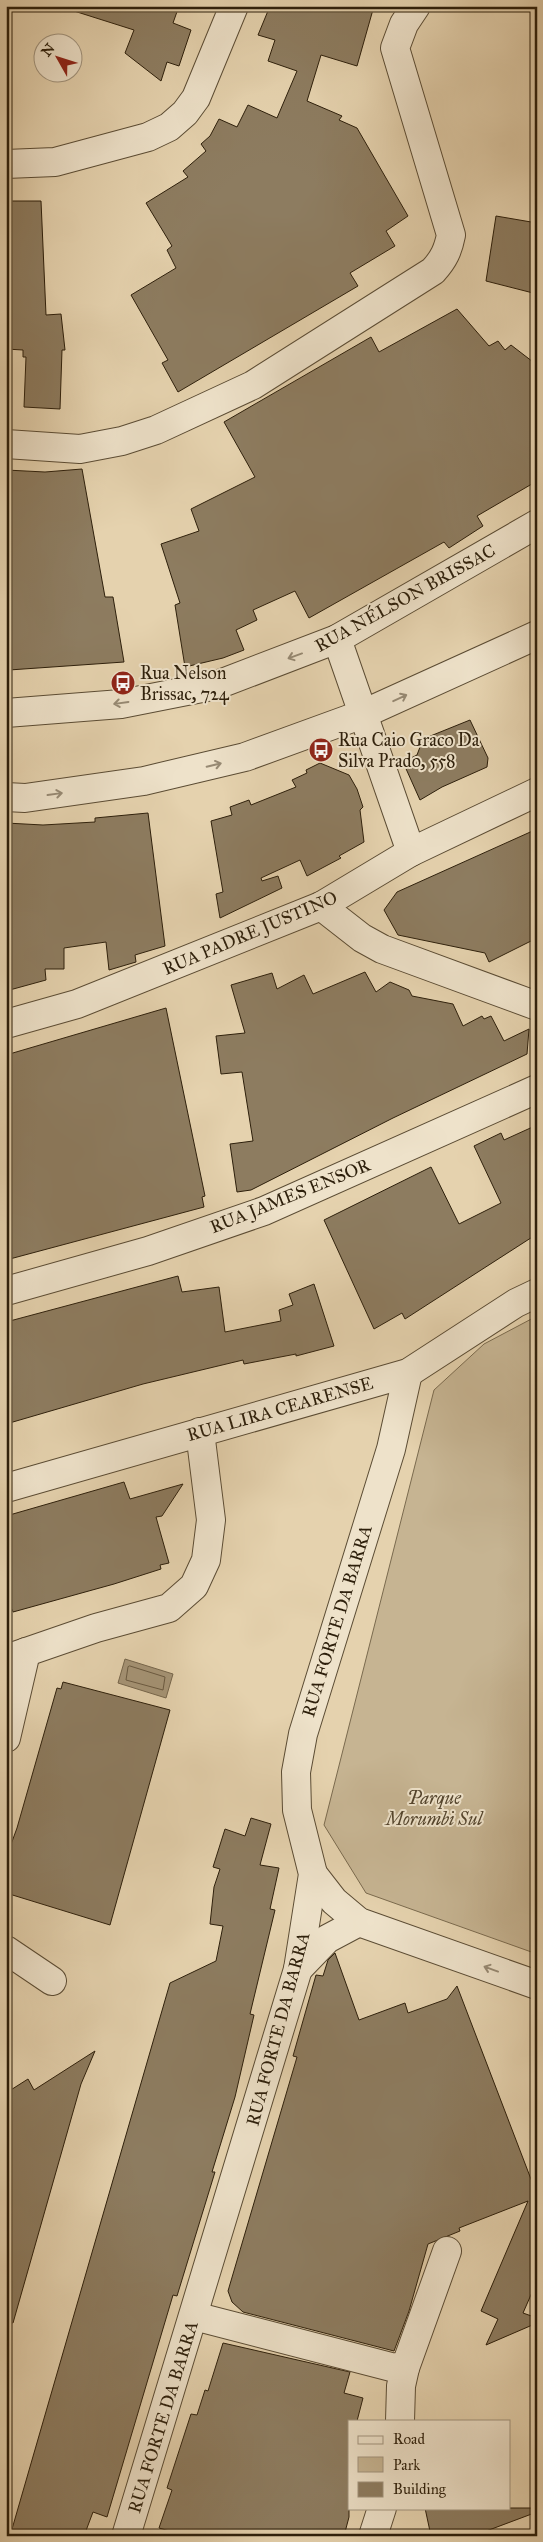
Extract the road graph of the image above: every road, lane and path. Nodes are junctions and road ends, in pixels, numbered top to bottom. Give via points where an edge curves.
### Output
1 (234, 6) edge
2 (416, 6) edge
3 (6, 164) edge
4 (6, 444) edge
5 (537, 524) edge
6 (537, 634) edge
7 (337, 640) junction
8 (6, 713) edge
9 (363, 714) junction
10 (537, 792) edge
11 (6, 797) edge
12 (410, 852) junction
13 (321, 906) junction
14 (537, 1006) edge
15 (6, 1024) edge
16 (537, 1089) edge
17 (6, 1291) edge
18 (537, 1293) edge
19 (408, 1372) junction
20 (200, 1432) junction
21 (6, 1488) edge
22 (16, 1656) edge
23 (6, 1738) edge
24 (313, 1874) junction
25 (358, 1922) junction
26 (6, 1950) edge
27 (298, 1969) junction
28 (52, 1981) dead end
29 (537, 1985) edge
30 (447, 2251) dead end
31 (194, 2316) junction
32 (405, 2368) junction
33 (400, 2420) edge
34 (381, 2510) edge
35 (126, 2536) edge
36 (374, 2536) edge

1 - 3 street via 196,98 169,126 148,137 55,162
2 - 4 street via 404,24 395,48 451,235 449,248 433,271 253,386 156,430 80,449
5 - 7 street, RUA NÉLSON BRISSAC
9 -> 6 street
7 -> 8 street, RUA NÉLSON BRISSAC via 217,684 121,704
7 - 9 street
11 -> 9 street via 25,798 144,781 245,757
9 - 12 street
10 - 12 street, RUA PADRE JUSTINO
12 - 13 street, RUA PADRE JUSTINO
13 - 14 street via 362,938 382,949
13 - 15 street, RUA PADRE JUSTINO via 77,1004
16 - 17 street, RUA JAMES ENSOR via 264,1211 148,1251
18 - 19 street, RUA LIRA CEARENSE
19 - 20 street, RUA LIRA CEARENSE
19 - 24 street, RUA FORTE DA BARRA via 391,1448 303,1734 296,1772 297,1810
20 - 21 street, RUA LIRA CEARENSE
20 - 22 street via 211,1520 206,1560 194,1586 169,1608 96,1628
22 - 23 street
24 - 25 street via 334,1901
24 - 27 street, RUA FORTE DA BARRA
25 - 27 street via 327,1939
29 -> 25 street
26 - 28 street
27 - 31 street, RUA FORTE DA BARRA
30 - 32 street
31 - 32 street
31 - 35 street, RUA FORTE DA BARRA
32 - 33 street
34 - 36 street

